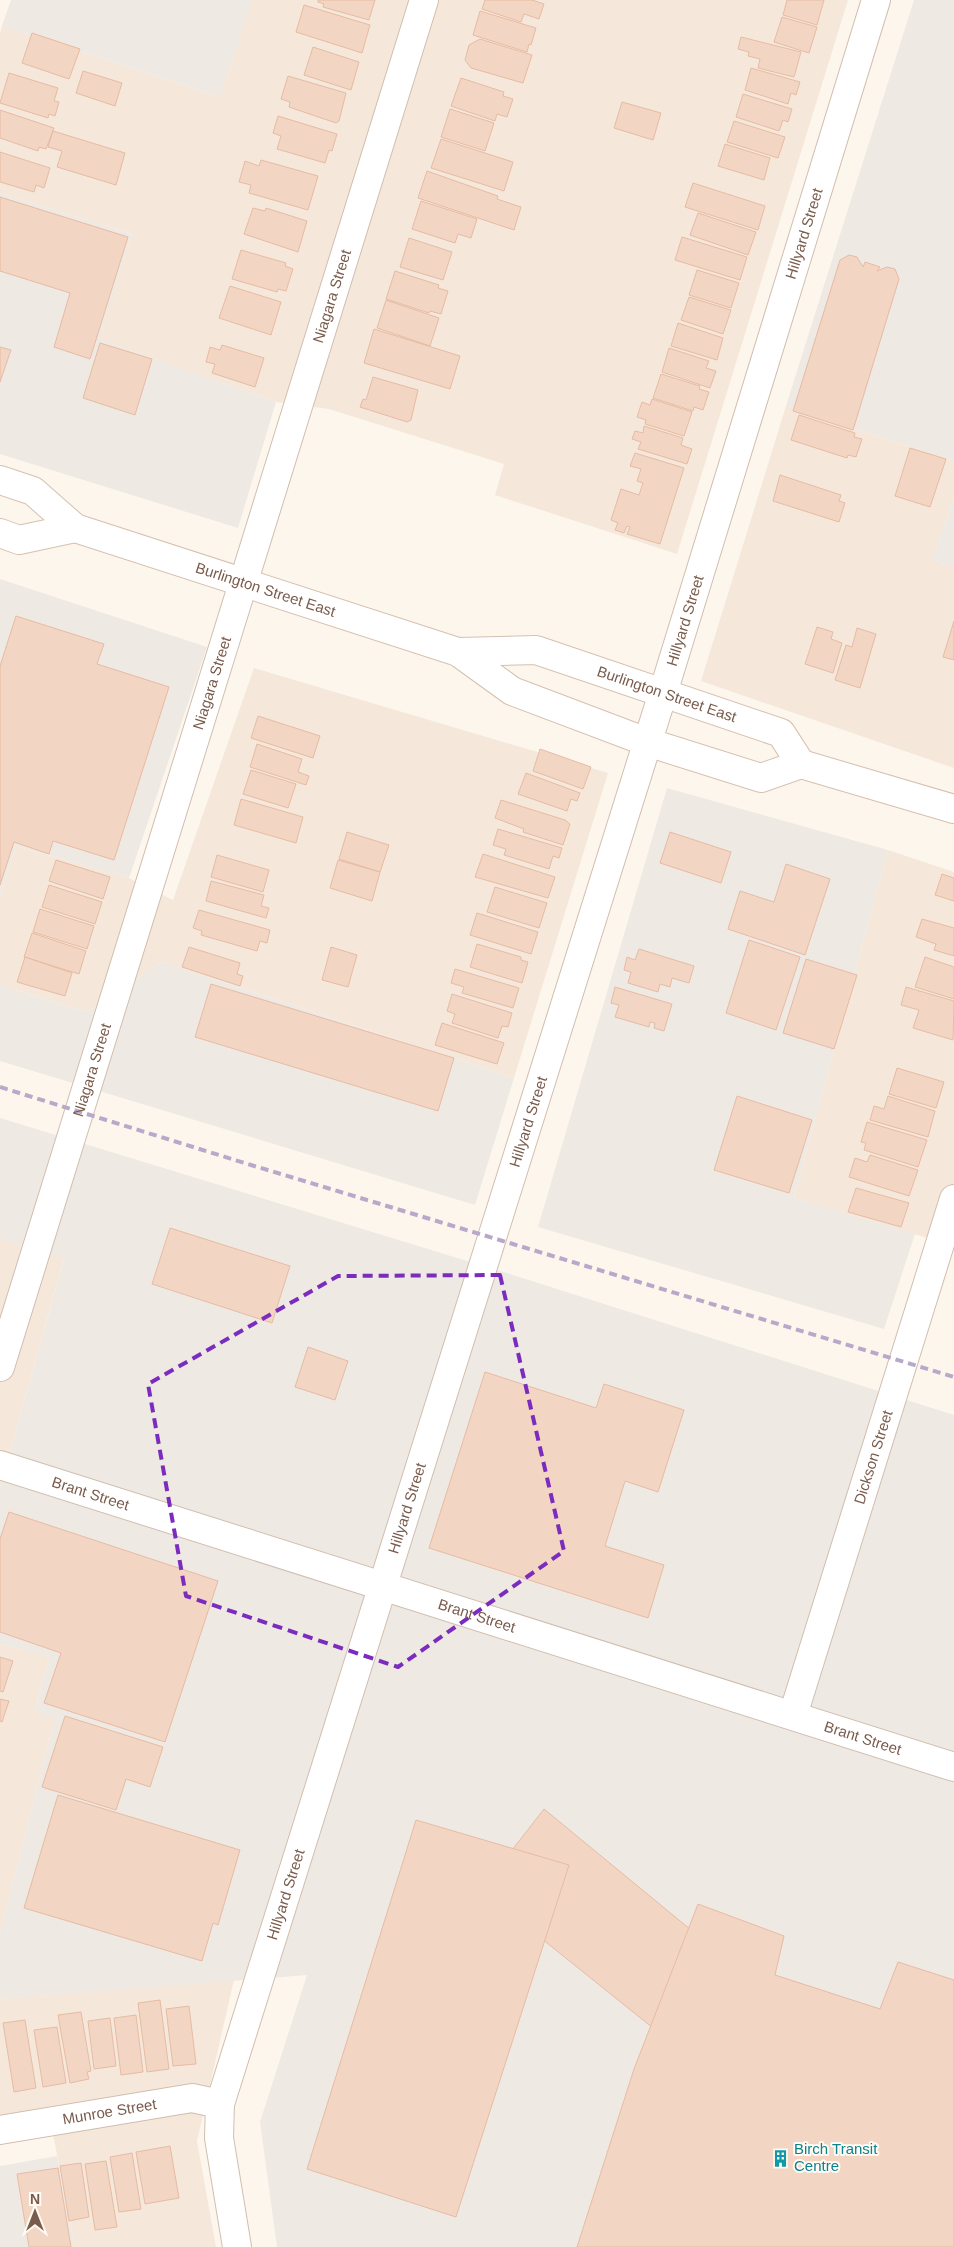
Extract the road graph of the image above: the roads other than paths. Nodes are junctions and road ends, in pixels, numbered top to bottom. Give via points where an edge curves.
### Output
1 (424, 0) edge
2 (876, 0) edge
3 (0, 480) edge
4 (75, 528) junction
5 (0, 533) edge
6 (244, 584) junction
7 (458, 652) junction
8 (663, 693) junction
9 (647, 742) junction
10 (801, 764) junction
11 (954, 809) edge
12 (954, 1199) edge
13 (0, 1366) edge
14 (0, 1465) edge
15 (383, 1587) junction
16 (793, 1715) junction
17 (954, 1767) edge
18 (220, 2104) junction
19 (0, 2130) edge
20 (237, 2247) edge

1 - 6 street, Niagara Street
2 - 8 street, Hillyard Street
3 - 4 street, Burlington Street East via 32,491
4 - 5 street via 19,540
4 - 6 street, Burlington Street East
6 - 7 street, Burlington Street East
6 - 13 street, Niagara Street
7 - 8 street, Burlington Street East via 536,650
7 - 9 street, Burlington Street East via 512,691
8 - 9 street, Hillyard Street
8 - 10 street, Burlington Street East via 782,732
9 - 10 street, Burlington Street East via 762,778
9 - 15 street, Hillyard Street
10 - 11 street
12 - 16 street, Dickson Street
14 - 15 street, Brant Street
15 - 16 street, Brant Street
15 - 18 street, Hillyard Street
16 - 17 street, Brant Street
18 - 19 street, Munroe Street via 192,2098
18 - 20 street, Hillyard Street via 219,2138

